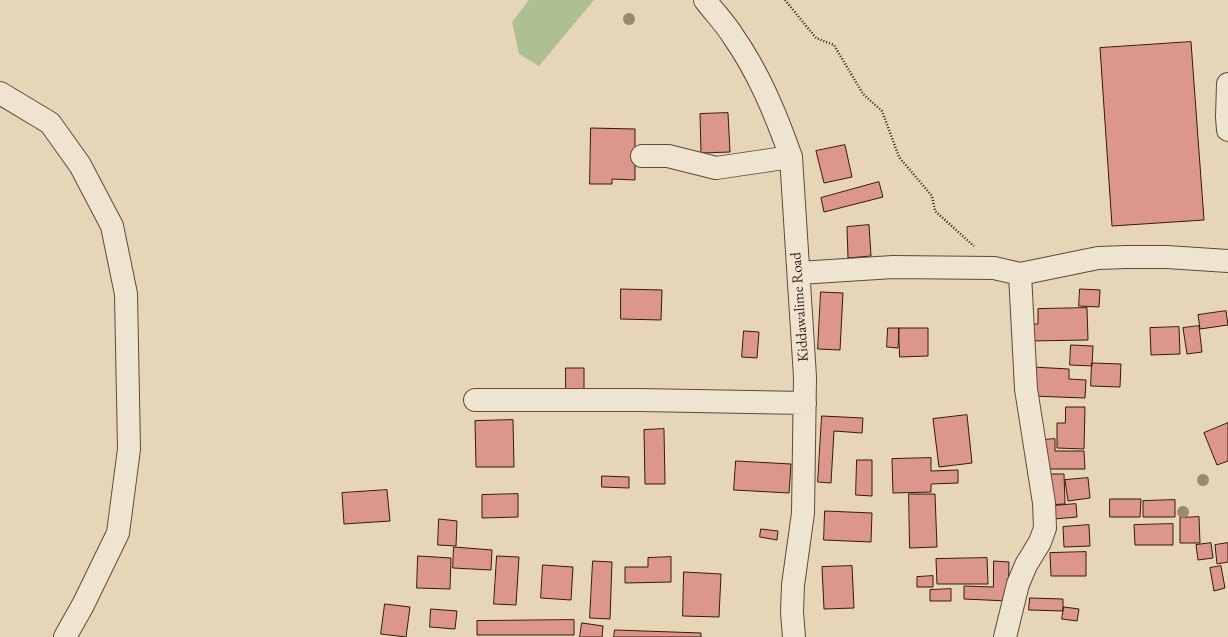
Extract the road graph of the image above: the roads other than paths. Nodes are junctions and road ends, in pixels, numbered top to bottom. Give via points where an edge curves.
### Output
1 (705, 0) edge
2 (1228, 84) edge
3 (0, 93) edge
4 (1228, 130) edge
5 (642, 156) dead end
6 (791, 157) junction
7 (1228, 261) edge
8 (799, 273) junction
9 (1020, 274) junction
10 (475, 400) dead end
11 (805, 403) junction
12 (65, 637) edge
13 (794, 637) edge
14 (1005, 637) edge

1 - 6 street, Kiddawalime Road via 733,36 759,79
2 - 4 street
3 - 12 street via 50,123 80,165 112,226 126,294 129,449 118,533
5 - 6 street via 668,156 716,168
6 - 8 street, Kiddawalime Road
7 - 9 street via 1167,257 1098,258
8 - 9 street via 893,267 994,268
8 - 11 street, Kiddawalime Road
9 - 14 street via 1026,389 1044,503 1045,528 1018,584
10 - 11 street
11 - 13 street, Kiddawalime Road via 803,512 793,585

